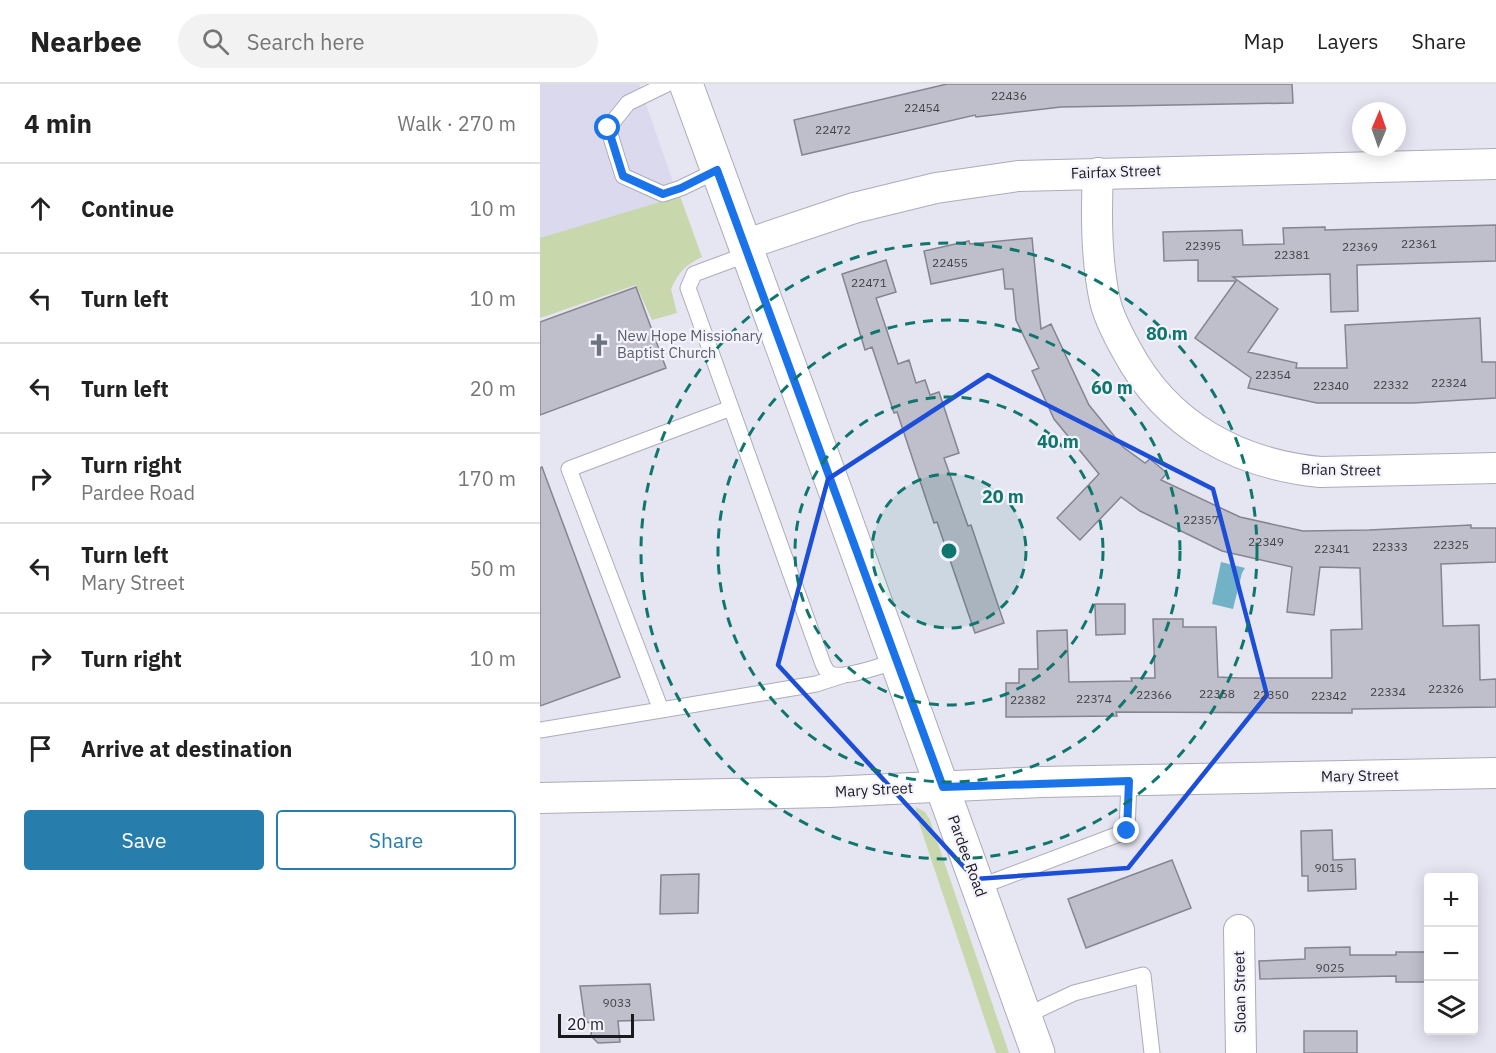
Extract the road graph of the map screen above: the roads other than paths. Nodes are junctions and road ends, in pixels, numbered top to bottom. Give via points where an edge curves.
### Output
1 (667, 84) edge
2 (686, 84) edge
3 (1496, 164) edge
4 (717, 170) junction
5 (1098, 172) junction
6 (746, 249) junction
7 (731, 408) junction
8 (1496, 468) edge
9 (897, 661) junction
10 (844, 675) junction
11 (661, 710) junction
12 (540, 730) edge
13 (1496, 773) edge
14 (1129, 781) junction
15 (943, 787) junction
16 (540, 798) edge
17 (978, 886) junction
18 (1239, 930) dead end
19 (1025, 1016) junction
20 (1038, 1053) edge
21 (1152, 1053) edge
22 (1241, 1053) edge

1 - 4 lane via 627,103 608,128 623,176 663,194
2 - 4 main road, Pardee Road
3 - 5 street, Fairfax Street
4 - 6 main road, Pardee Road
5 - 6 street, Fairfax Street via 1018,176 936,188 854,208
5 - 8 street, Brian Street via 1100,260 1105,301 1115,330 1134,366 1190,426 1240,454 1296,470
6 - 7 lane via 694,274 688,288
6 - 9 main road, Pardee Road
7 - 10 lane via 823,664 831,674
7 - 11 lane via 569,469
9 - 10 lane
9 - 15 main road, Pardee Road
10 - 11 lane via 816,684
11 - 12 lane
13 - 14 street, Mary Street
14 - 15 street, Mary Street
14 - 17 lane via 1127,831
15 - 16 street, Mary Street
15 - 17 main road, Pardee Road
17 - 19 main road, Pardee Road
18 - 22 street, Sloan Street
19 - 20 main road, Pardee Road
19 - 21 lane via 1074,993 1143,975

